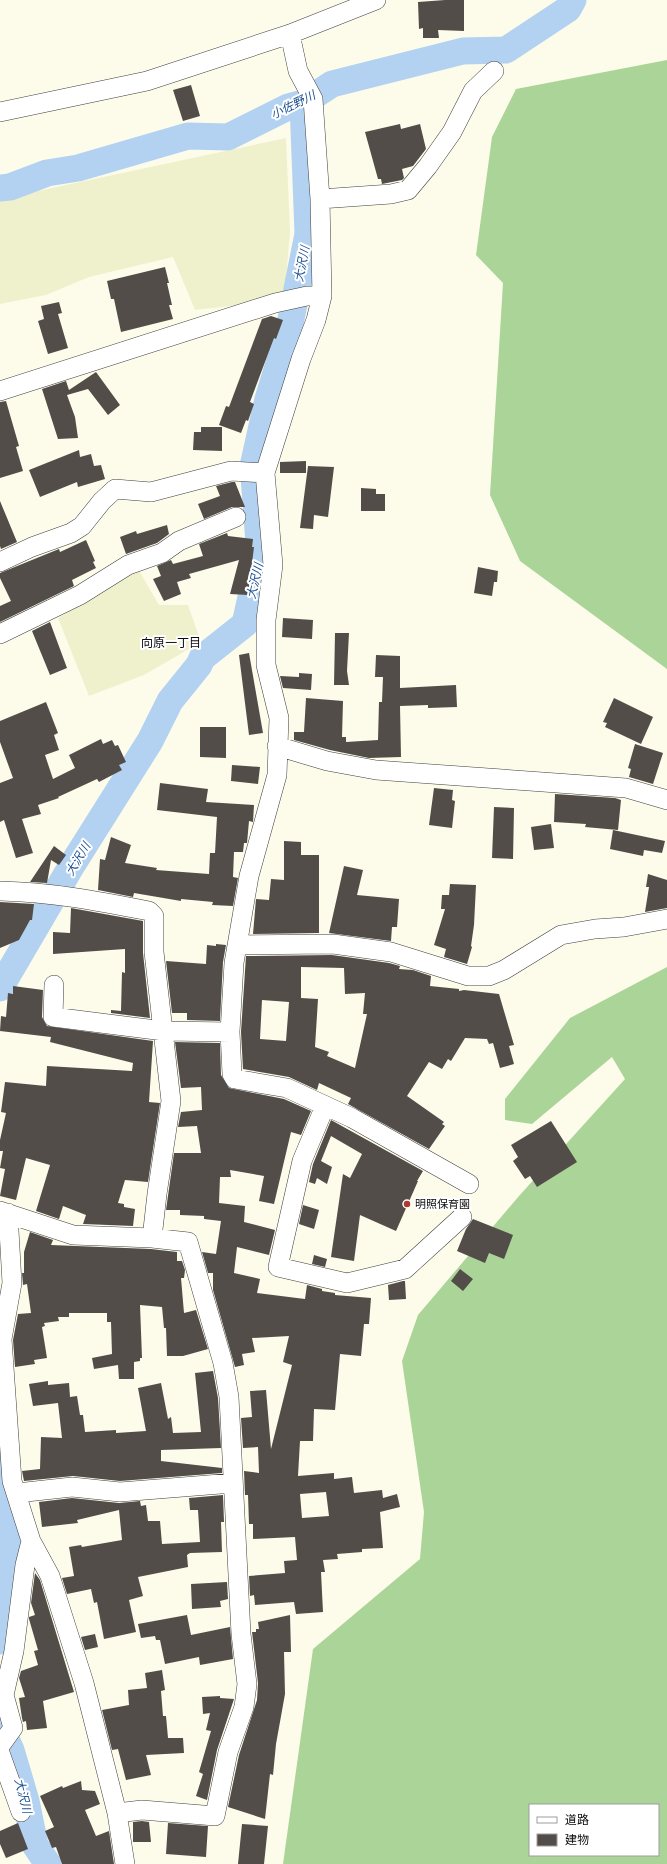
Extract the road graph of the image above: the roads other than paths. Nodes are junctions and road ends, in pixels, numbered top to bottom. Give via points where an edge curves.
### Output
1 (376, 0) edge
2 (290, 34) junction
3 (494, 71) dead end
4 (0, 112) edge
5 (320, 199) junction
6 (314, 296) junction
7 (0, 391) edge
8 (265, 473) junction
9 (236, 517) dead end
10 (0, 562) edge
11 (0, 634) edge
12 (277, 746) junction
13 (667, 800) edge
14 (0, 891) edge
15 (667, 919) edge
16 (237, 945) junction
17 (54, 985) dead end
18 (164, 1032) junction
19 (230, 1032) junction
20 (325, 1106) junction
21 (469, 1184) dead end
22 (4, 1212) edge
23 (462, 1217) dead end
24 (152, 1238) junction
25 (4, 1427) edge
26 (233, 1483) junction
27 (17, 1493) junction
28 (31, 1541) junction
29 (8, 1631) edge
30 (0, 1746) edge
31 (0, 1753) edge
32 (21, 1812) dead end
33 (117, 1813) junction
34 (125, 1864) edge

1 - 2 street
2 - 4 street via 147,81
2 - 5 street via 298,71 312,99
3 - 5 street via 473,91 452,132 408,190 391,194
5 - 6 street
6 - 7 street via 275,303
6 - 8 street via 316,320
8 - 10 street via 231,471 151,492 114,489 82,526
8 - 12 street via 273,564 266,620 266,665 279,718
9 - 11 street via 179,541 162,553 128,565 80,595
12 - 13 street via 327,761 376,770 626,788
12 - 16 street via 277,775 249,876
14 - 18 street via 69,896 149,911 154,916 154,952
15 - 16 street via 561,935 504,970 488,976 468,976 391,952 333,944
16 - 19 street
17 - 18 street via 53,1017
18 - 19 street
18 - 24 street via 171,1101
19 - 20 street via 232,1074 235,1079 287,1088
20 - 21 street via 352,1118
20 - 23 street via 302,1161 278,1267 347,1283 405,1269
22 - 24 street via 72,1235
22 - 25 street via 12,1282 2,1339
24 - 26 street via 188,1242 193,1256 223,1363 229,1397
25 - 27 street via 12,1481
26 - 27 street via 120,1492 72,1486
26 - 33 street via 247,1684 244,1707 228,1752 216,1816 142,1810
27 - 28 street
28 - 29 street
28 - 33 street via 52,1582 84,1684
29 - 30 street via 4,1695 13,1728
31 - 32 street
33 - 34 street

